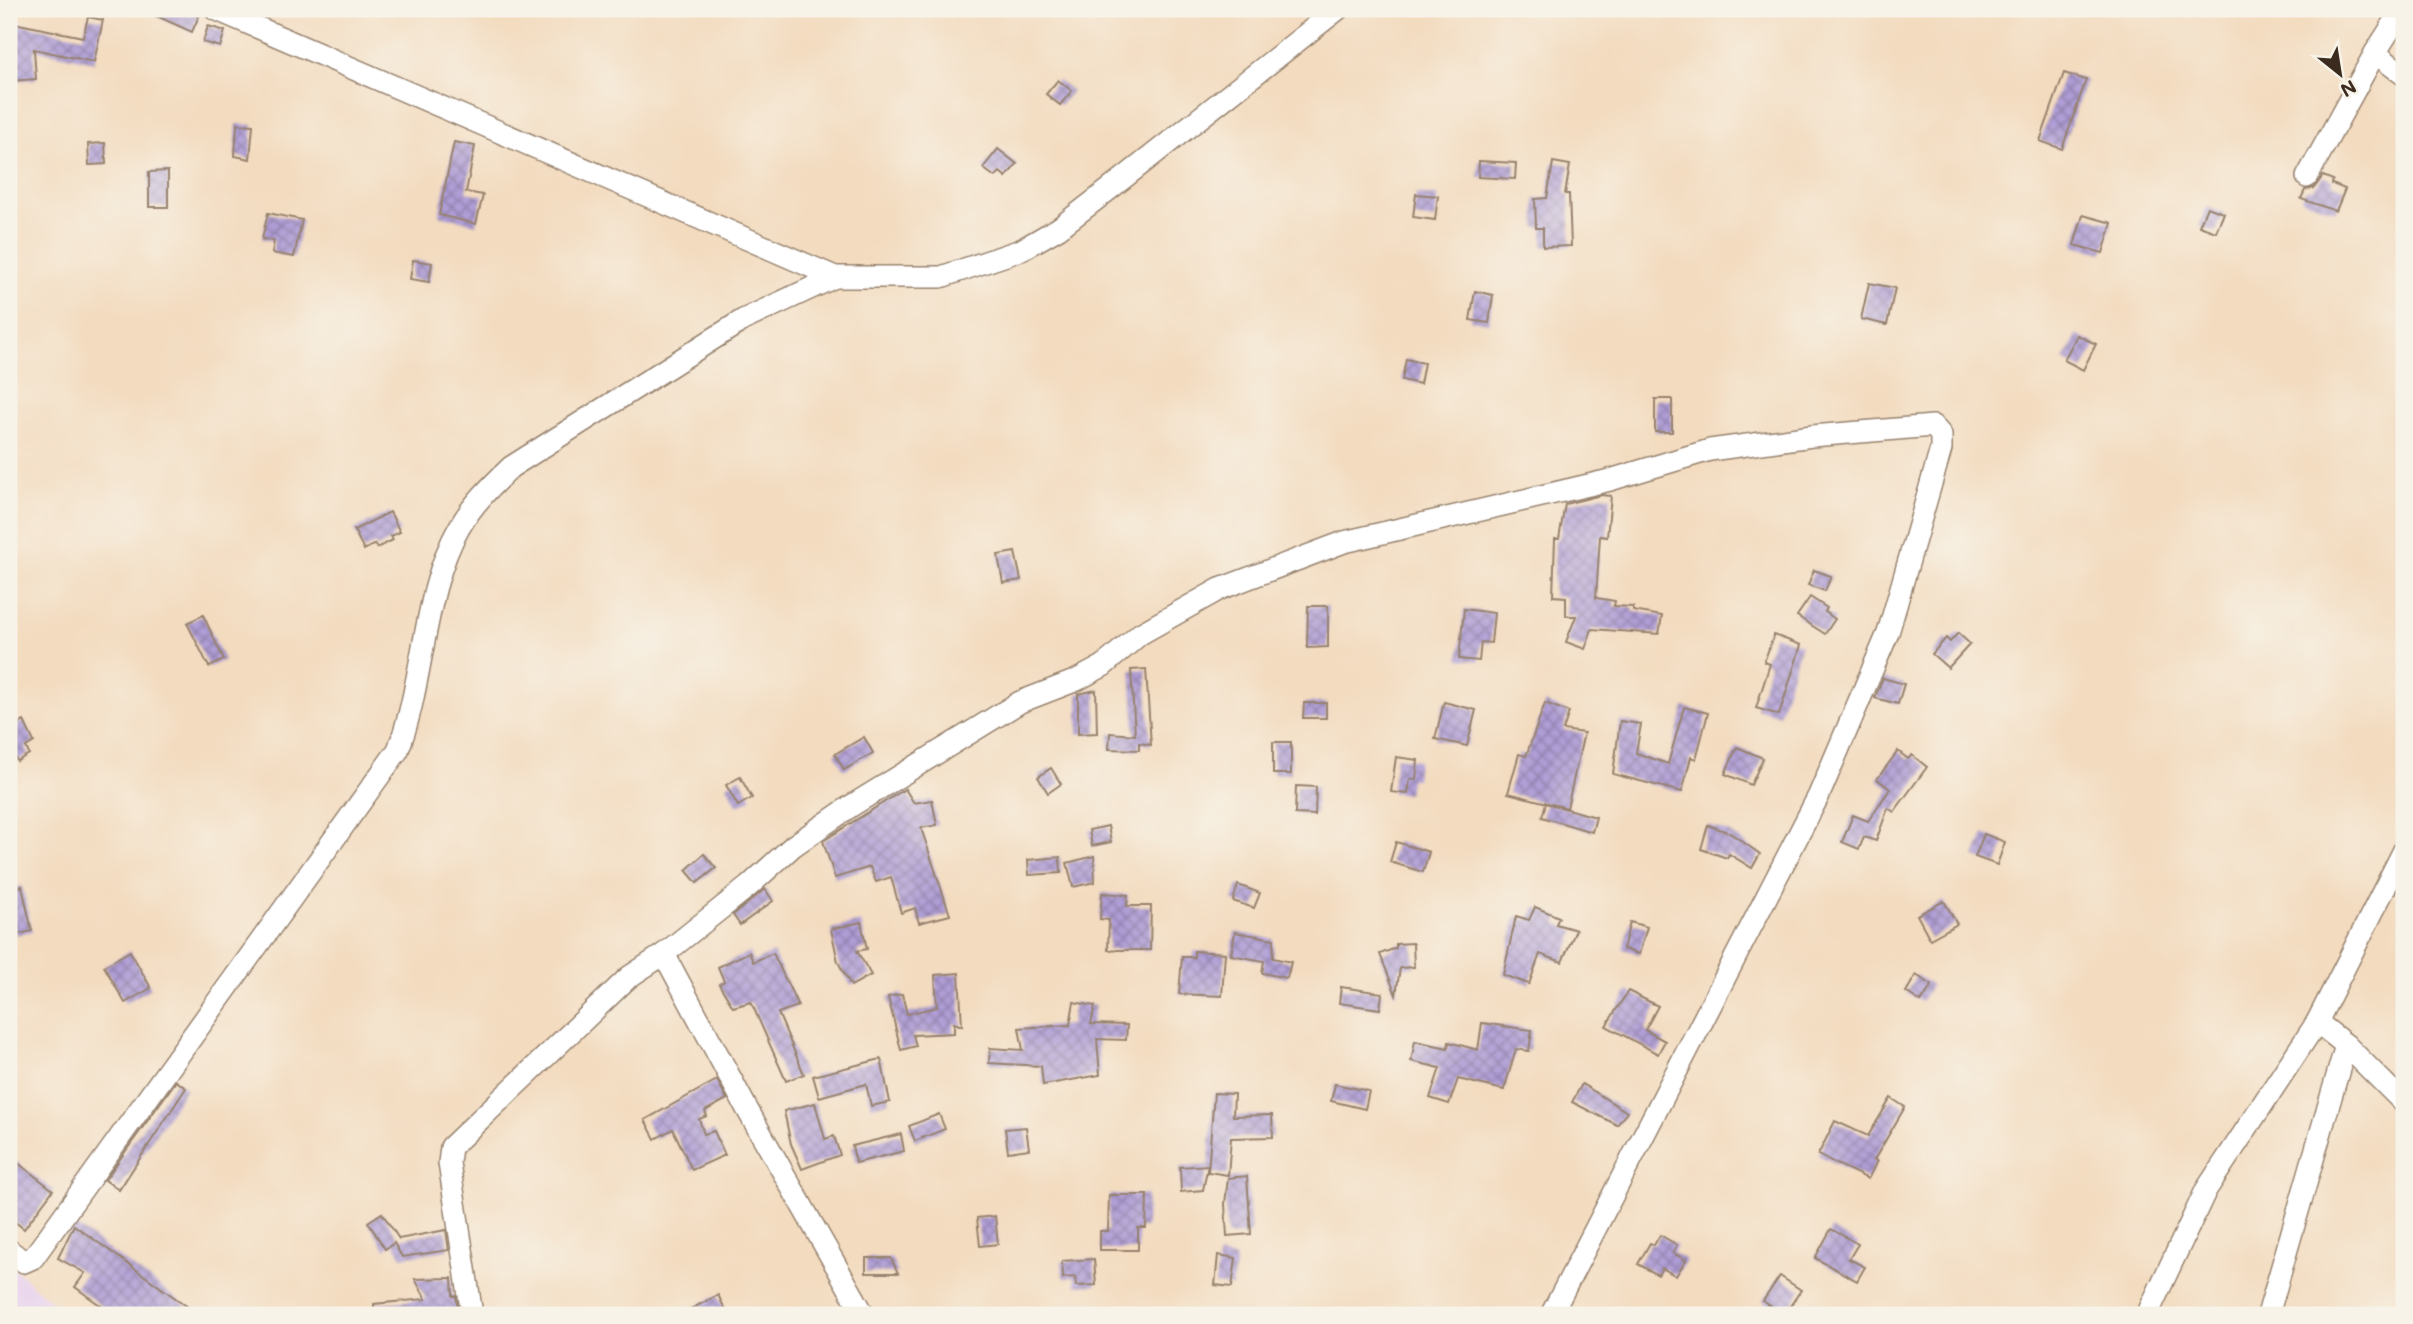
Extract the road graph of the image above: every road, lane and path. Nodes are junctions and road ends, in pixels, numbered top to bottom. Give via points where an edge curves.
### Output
1 (215, 9) edge
2 (1338, 9) edge
3 (2403, 9) edge
4 (2375, 53) junction
5 (2404, 75) edge
6 (2307, 177) dead end
7 (835, 277) junction
8 (2404, 850) edge
9 (664, 954) junction
10 (2317, 1022) junction
11 (2346, 1045) junction
12 (2404, 1104) edge
13 (9, 1250) edge
14 (472, 1315) edge
15 (864, 1315) edge
16 (1551, 1315) edge
17 (2147, 1315) edge
18 (2268, 1315) edge

1 - 7 street
2 - 7 street via 1059,228 1021,250 940,277
3 - 4 street
4 - 5 street
4 - 6 street
7 - 13 street via 743,320 511,467 486,491 458,529 446,561 398,750 33,1258 24,1262
8 - 10 street
9 - 14 street via 629,977 451,1147 449,1163
9 - 15 street
9 - 16 street via 793,846 851,806 1020,702 1103,666 1140,634 1220,589 1344,542 1610,480 1710,450 1933,426 1941,435 1941,449 1888,633 1825,782
10 - 11 street
10 - 17 street via 2206,1190
11 - 12 street
11 - 18 street

